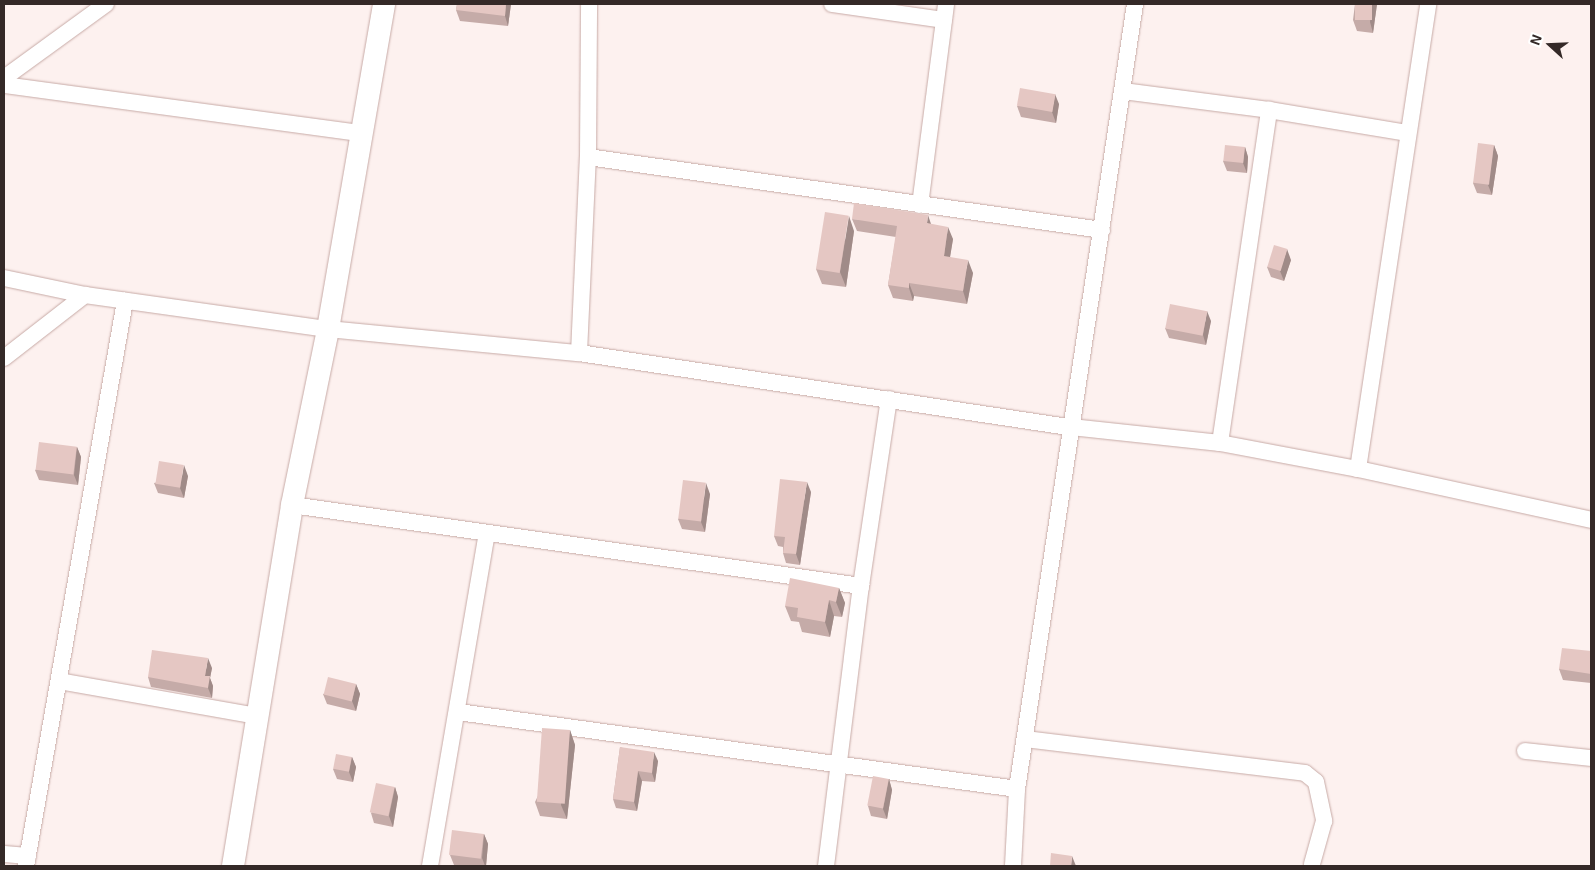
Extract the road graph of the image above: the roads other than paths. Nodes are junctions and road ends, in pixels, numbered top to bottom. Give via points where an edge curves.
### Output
1 (106, 4) edge
2 (384, 4) edge
3 (588, 4) edge
4 (832, 4) edge
5 (946, 4) edge
6 (1135, 4) edge
7 (1428, 4) edge
8 (944, 20) junction
9 (4, 78) edge
10 (4, 85) edge
11 (1122, 91) junction
12 (1269, 110) junction
13 (359, 133) junction
14 (1408, 133) junction
15 (588, 157) junction
16 (920, 205) junction
17 (1102, 230) junction
18 (4, 278) edge
19 (85, 295) junction
20 (125, 301) junction
21 (328, 329) junction
22 (579, 353) junction
23 (4, 358) edge
24 (890, 399) junction
25 (1070, 427) junction
26 (1220, 443) junction
27 (1358, 469) junction
28 (292, 505) junction
29 (1591, 520) edge
30 (487, 534) junction
31 (861, 586) junction
32 (59, 681) junction
33 (458, 712) junction
34 (257, 716) junction
35 (1025, 739) junction
36 (1525, 751) dead end
37 (1591, 758) edge
38 (840, 766) junction
39 (1017, 789) junction
40 (4, 854) edge
41 (27, 861) edge
42 (1312, 864) dead end
43 (233, 866) edge
44 (430, 866) edge
45 (826, 866) edge
46 (1012, 866) edge

1 - 9 street
2 - 13 street
3 - 15 street
4 - 8 street
5 - 8 street
6 - 11 street
7 - 14 street
8 - 16 street
10 - 13 street
11 - 12 street
11 - 17 street
12 - 14 street
12 - 26 street
13 - 21 street
14 - 27 street
15 - 16 street
15 - 22 street
16 - 17 street
17 - 25 street
18 - 19 street
19 - 20 street
19 - 23 street
20 - 21 street
20 - 32 street
21 - 22 street
21 - 28 street
22 - 24 street
24 - 25 street
24 - 31 street
25 - 26 street
25 - 35 street
26 - 27 street
27 - 29 street
28 - 30 street
28 - 34 street
30 - 31 street
30 - 33 street
31 - 38 street
32 - 34 street
32 - 41 street
33 - 38 street
33 - 44 street
34 - 43 street
35 - 39 street
35 - 42 street via 1306,773 1316,782 1324,821
36 - 37 street
38 - 39 street
38 - 45 street
39 - 46 street
40 - 41 street

